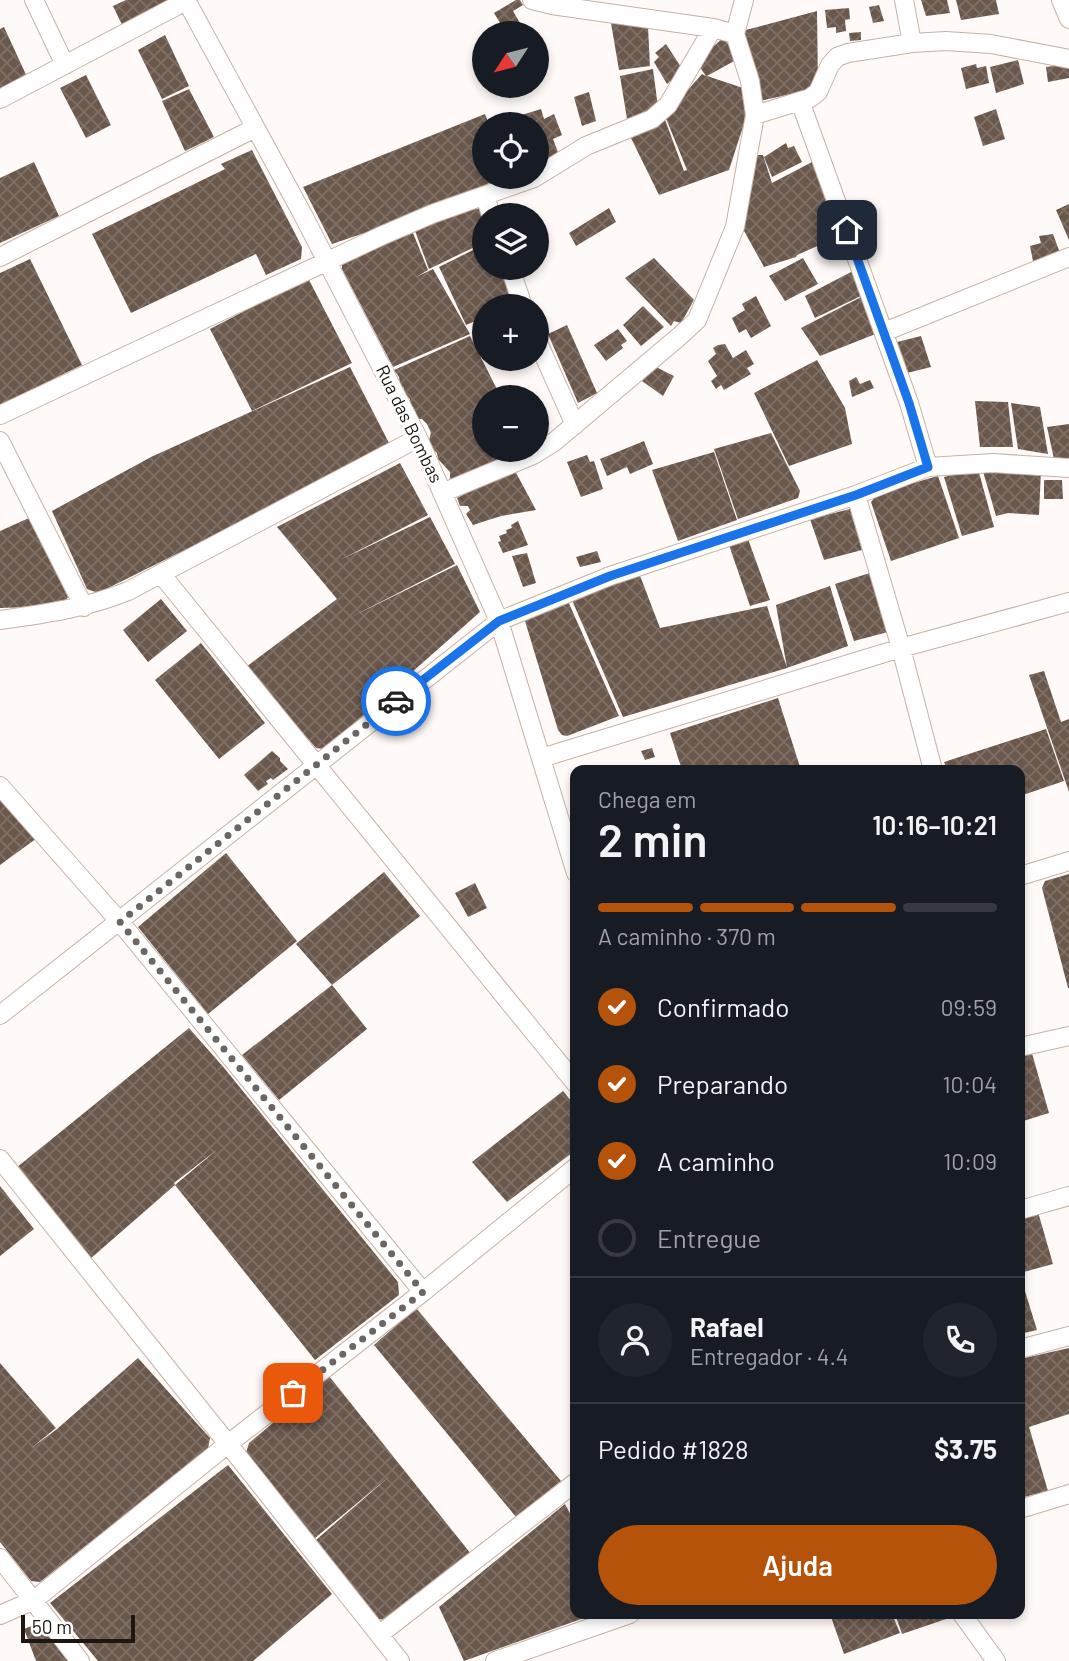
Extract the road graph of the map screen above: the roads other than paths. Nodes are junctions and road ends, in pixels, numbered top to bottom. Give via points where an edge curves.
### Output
1 (34, 0) edge
2 (186, 0) edge
3 (532, 0) edge
4 (744, 0) edge
5 (904, 0) edge
6 (1061, 0) edge
7 (1069, 19) edge
8 (713, 28) junction
9 (735, 34) junction
10 (912, 43) junction
11 (1069, 59) edge
12 (65, 65) junction
13 (0, 99) edge
14 (800, 101) junction
15 (755, 115) junction
16 (255, 128) junction
17 (485, 196) junction
18 (487, 203) edge
19 (0, 257) edge
20 (1069, 257) edge
21 (326, 261) junction
22 (884, 332) junction
23 (549, 367) edge
24 (0, 415) edge
25 (575, 425) junction
26 (418, 438) junction
27 (0, 441) edge
28 (928, 467) junction
29 (1069, 468) edge
30 (442, 493) junction
31 (856, 495) junction
32 (161, 574) junction
33 (1069, 602) edge
34 (84, 607) junction
35 (0, 620) edge
36 (499, 621) junction
37 (901, 648) junction
38 (541, 758) junction
39 (316, 764) junction
40 (932, 765) edge
41 (0, 786) edge
42 (570, 853) edge
43 (1069, 861) edge
44 (1025, 874) edge
45 (120, 922) junction
46 (0, 1015) edge
47 (1069, 1036) edge
48 (1025, 1046) edge
49 (570, 1077) edge
50 (0, 1159) edge
51 (570, 1172) edge
52 (1069, 1196) edge
53 (1025, 1209) edge
54 (423, 1292) junction
55 (1069, 1336) edge
56 (1025, 1348) edge
57 (228, 1444) junction
58 (570, 1487) edge
59 (1069, 1494) edge
60 (1025, 1507) edge
61 (0, 1558) edge
62 (34, 1600) junction
63 (0, 1615) edge
64 (617, 1619) edge
65 (966, 1619) edge
66 (380, 1634) junction
67 (80, 1661) edge
68 (400, 1661) edge
69 (495, 1661) edge
70 (996, 1661) edge

1 - 12 street
2 - 12 street
2 - 16 street, Rua das Bombas
3 - 8 street
4 - 9 street
5 - 10 street
6 - 7 street
8 - 9 street
8 - 17 street via 668,105 652,119 586,146 534,178
9 - 15 street
10 - 11 street via 991,44
10 - 14 street via 837,57 818,92
12 - 13 street
14 - 15 street
14 - 22 street
15 - 25 street via 736,227 697,320
16 - 19 street
16 - 21 street, Rua das Bombas
17 - 18 street
17 - 21 street via 412,222
20 - 22 street
21 - 24 street
21 - 26 street, Rua das Bombas
22 - 28 street
23 - 25 street
25 - 30 street via 533,455
26 - 30 street, Rua das Bombas
26 - 32 street
27 - 34 street
28 - 29 street via 993,463
28 - 31 street
30 - 36 street, Rua das Bombas
31 - 36 street via 635,567
31 - 37 street
32 - 34 street
32 - 39 street
33 - 37 street
34 - 35 street
36 - 38 street, Rua das Bombas
36 - 39 street
37 - 38 street
37 - 40 street
38 - 42 street, Rua das Bombas
39 - 45 street
39 - 49 street
41 - 45 street
43 - 44 street
45 - 46 street
45 - 54 street
47 - 48 street
50 - 57 street
51 - 54 street
52 - 53 street
54 - 57 street
55 - 56 street
57 - 62 street
57 - 66 street
58 - 66 street
59 - 60 street
61 - 62 street
62 - 63 street
62 - 67 street
64 - 69 street
65 - 70 street
66 - 68 street

